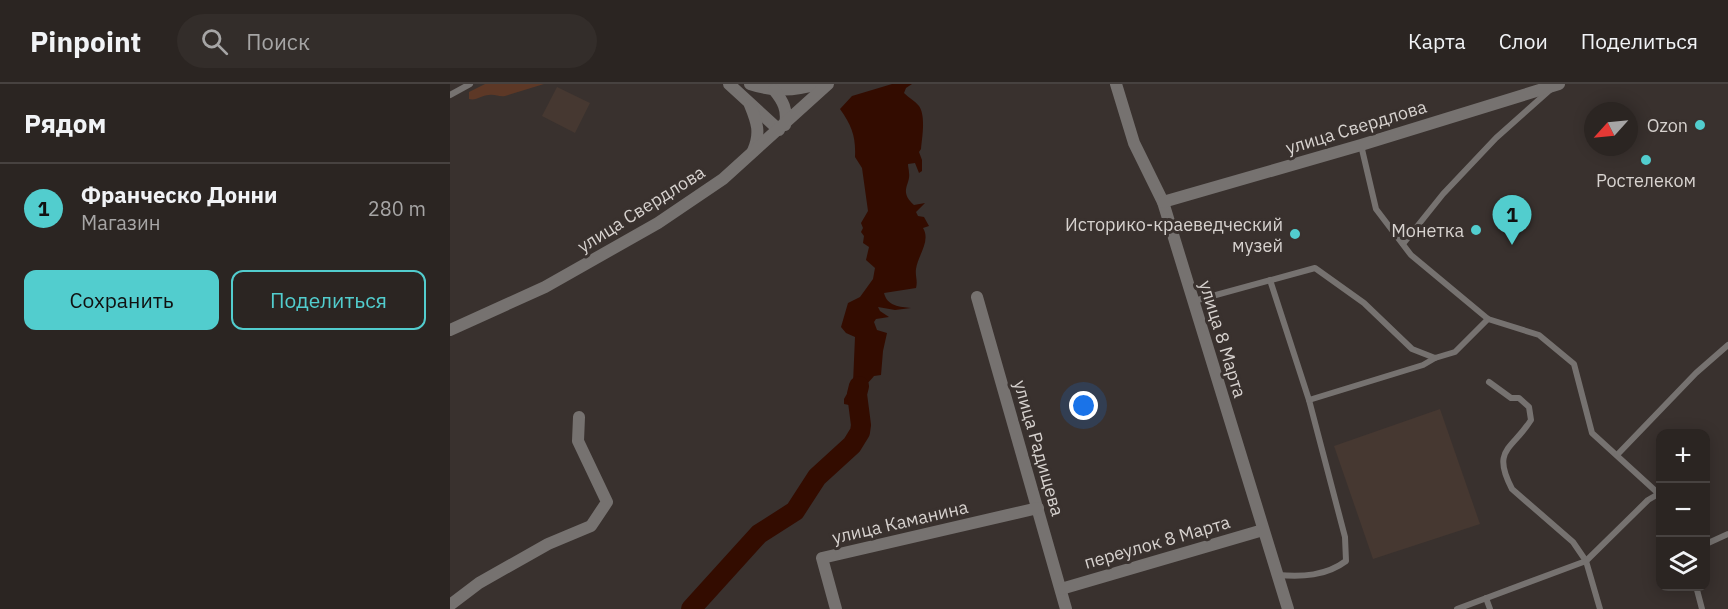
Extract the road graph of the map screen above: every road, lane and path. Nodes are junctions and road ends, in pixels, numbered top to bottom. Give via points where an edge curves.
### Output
1 (470, 84) edge
2 (729, 84) edge
3 (750, 84) edge
4 (818, 84) edge
5 (828, 84) edge
6 (1116, 84) edge
7 (1557, 84) edge
8 (774, 90) junction
9 (450, 94) edge
10 (748, 101) junction
11 (782, 127) junction
12 (1361, 145) junction
13 (752, 154) junction
14 (1163, 202) junction
15 (1402, 244) junction
16 (1270, 280) junction
17 (977, 297) dead end
18 (1193, 301) junction
19 (1488, 319) junction
20 (450, 330) edge
21 (1728, 345) edge
22 (1435, 358) junction
23 (1489, 382) dead end
24 (1309, 400) junction
25 (579, 417) dead end
26 (1617, 455) junction
27 (1656, 490) edge
28 (1656, 496) edge
29 (1038, 508) junction
30 (1263, 530) junction
31 (1728, 536) edge
32 (1710, 543) edge
33 (1586, 561) junction
34 (1277, 575) junction
35 (1061, 589) junction
36 (1697, 591) edge
37 (1486, 598) junction
38 (450, 605) edge
39 (836, 609) edge
40 (1066, 609) edge
41 (1288, 609) edge
42 (1456, 609) edge
43 (1490, 609) edge
44 (1600, 609) edge
45 (1702, 609) edge

1 - 9 lane
2 - 10 street
3 - 8 street
4 - 8 street
5 - 11 street, улица Свердлова
6 - 14 street, улица 8 Марта via 1134,143
7 - 12 street, улица Свердлова
7 - 15 lane via 1496,138
8 - 11 street via 784,102 787,116
10 - 11 street
10 - 13 street via 758,126
11 - 13 street, улица Свердлова
12 - 14 street, улица Свердлова
12 - 15 lane via 1376,209
13 - 20 street, улица Свердлова via 658,223 524,297
14 - 18 street, улица 8 Марта
15 - 19 lane
16 - 18 lane
16 - 22 lane via 1315,268 1364,303 1412,349
16 - 24 lane
17 - 29 street, улица Радищева
18 - 30 street, улица 8 Марта
19 - 22 lane via 1455,352
19 - 26 lane via 1539,335 1574,364 1592,433
21 - 26 lane
22 - 24 lane
23 - 33 lane via 1529,407 1531,420 1506,449 1503,467 1512,489 1573,542
24 - 34 lane via 1347,556 1346,561 1325,572 1300,577
25 - 38 street via 578,441 608,502 591,526 548,544 479,583
26 - 27 lane
28 - 33 lane
29 - 35 street, улица Радищева
29 - 39 street, улица Каманина via 822,558
30 - 34 street, улица 8 Марта
30 - 35 street, переулок 8 Марта
31 - 32 lane
33 - 37 lane
33 - 44 lane
34 - 41 street, улица 8 Марта
35 - 40 street, улица Радищева
36 - 45 lane
37 - 42 lane
37 - 43 lane

